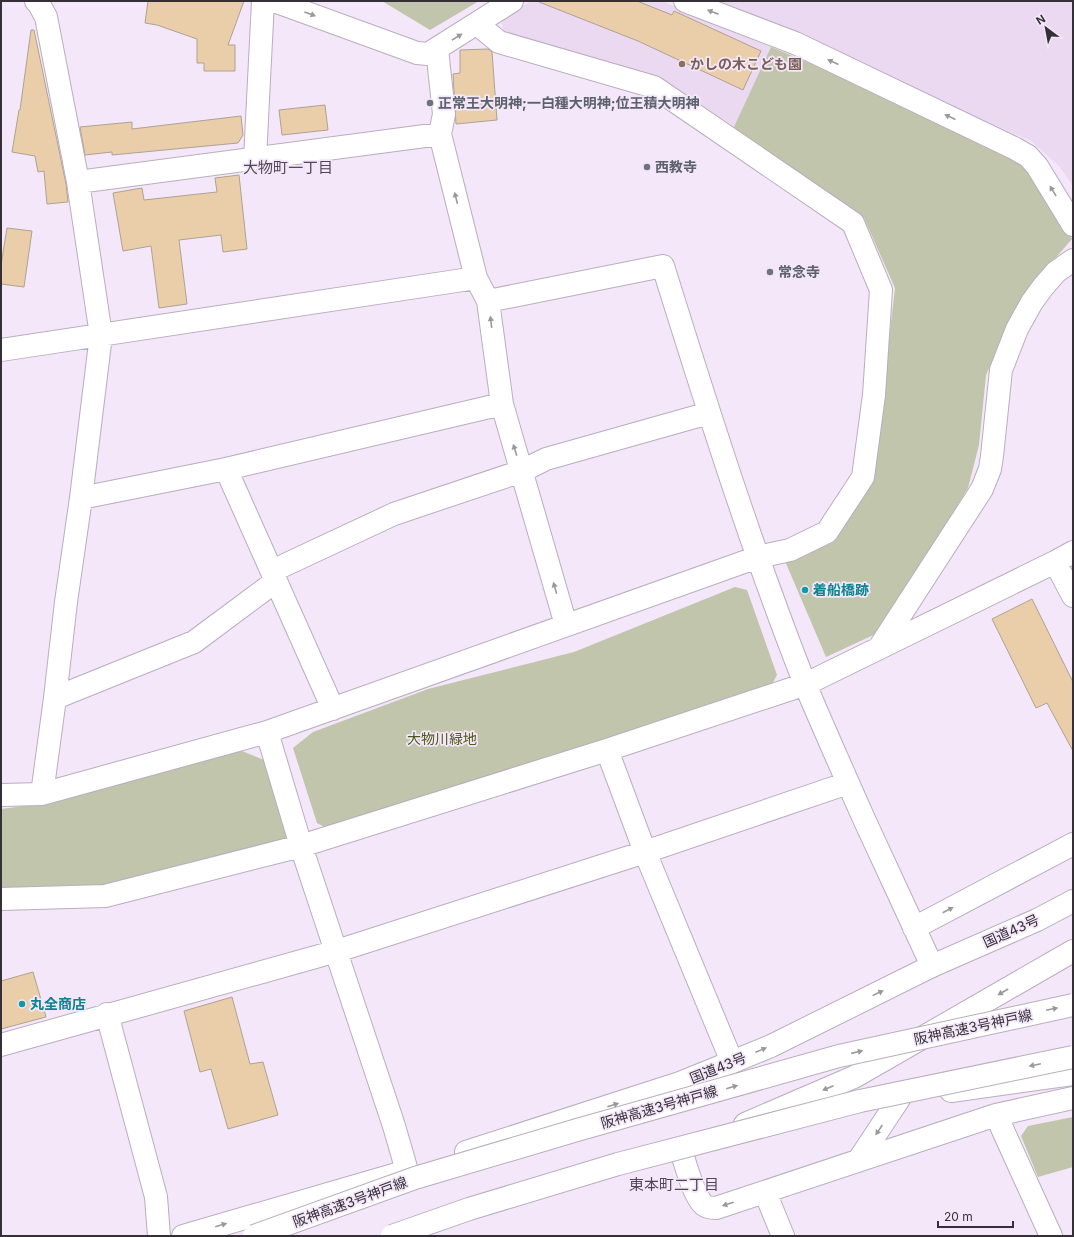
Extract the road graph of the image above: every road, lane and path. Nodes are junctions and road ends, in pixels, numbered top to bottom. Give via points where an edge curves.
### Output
1 (36, 1) edge
2 (263, 1) edge
3 (274, 1) edge
4 (512, 1) edge
5 (685, 1) edge
6 (477, 24) junction
7 (437, 49) junction
8 (440, 134) junction
9 (255, 159) junction
10 (78, 182) junction
11 (1073, 225) edge
12 (1073, 260) edge
13 (476, 278) junction
14 (488, 301) junction
15 (101, 335) junction
16 (1, 350) edge
17 (502, 404) junction
18 (709, 413) junction
19 (226, 469) junction
20 (522, 471) junction
21 (81, 498) junction
22 (758, 557) junction
23 (1064, 557) edge
24 (274, 576) junction
25 (1073, 596) edge
26 (566, 625) junction
27 (879, 648) junction
28 (806, 684) junction
29 (55, 698) junction
30 (333, 709) junction
31 (267, 732) junction
32 (607, 750) junction
33 (848, 783) junction
34 (1, 794) edge
35 (42, 794) junction
36 (1073, 844) edge
37 (301, 846) junction
38 (645, 852) junction
39 (1, 899) edge
40 (1073, 901) edge
41 (914, 928) junction
42 (337, 951) junction
43 (1073, 951) edge
44 (932, 966) junction
45 (1073, 1006) edge
46 (107, 1014) junction
47 (1, 1045) edge
48 (1073, 1057) edge
49 (732, 1062) junction
50 (1073, 1074) edge
51 (1073, 1098) edge
52 (899, 1099) junction
53 (996, 1116) junction
54 (757, 1119) junction
55 (681, 1150) junction
56 (858, 1161) junction
57 (407, 1171) junction
58 (765, 1192) junction
59 (420, 1235) edge
60 (159, 1236) edge
61 (183, 1236) edge
62 (254, 1236) edge
63 (392, 1236) edge
64 (783, 1236) edge
65 (1051, 1236) edge

1 - 10 main road via 46,17
2 - 9 main road
3 -> 7 main road via 417,53 428,54
4 - 6 main road
11 -> 5 main road via 1037,166 1028,156 795,44
7 -> 6 main road
6 - 22 main road via 499,42 654,87 853,223 881,290 874,395 863,477 827,532 790,550
7 - 8 main road via 444,114
8 - 9 main road
13 -> 8 main road
9 - 10 main road
10 - 15 main road
12 - 27 main road via 1056,272 1043,287 1014,336 1001,370 990,469 982,489
13 - 14 main road
13 - 15 main road
17 -> 14 main road
14 - 18 main road via 663,266
15 - 16 main road
15 - 21 main road
17 - 19 main road
20 -> 17 main road
18 - 20 main road via 546,459
18 - 22 main road
19 - 21 main road
19 - 24 main road
20 - 24 main road via 394,514
26 -> 20 main road
21 - 29 main road
22 - 26 main road
22 - 28 main road
23 - 25 main road
23 - 27 main road
24 - 29 main road via 194,642
24 - 30 main road
26 - 30 main road
27 - 28 main road
28 - 32 main road
28 - 33 main road
29 - 35 main road
30 - 31 main road
31 - 35 main road
31 - 37 main road
32 - 37 main road
32 - 38 main road
33 - 38 main road
33 - 41 main road
34 - 35 main road
41 -> 36 main road
37 - 39 main road via 105,896
37 - 42 main road
38 - 42 main road
38 - 49 main road
40 - 44 main road, 国道43号 via 1038,920
41 - 44 main road
42 - 46 main road
42 - 57 main road
43 -> 54 main road via 854,1077
49 -> 44 main road, 国道43号 via 771,1046
62 -> 45 main road, 阪神高速3号神戸線, bridge via 415,1178 839,1056
46 - 47 main road
46 - 60 main road via 156,1197
48 -> 63 main road, bridge via 860,1102 618,1164 469,1209
57 -> 49 main road, 国道43号 via 680,1083
50 - 52 main road
51 - 53 main road
52 - 54 main road
52 -> 56 main road
53 - 56 main road
53 - 65 main road
54 - 55 main road
58 -> 55 main road via 716,1208 708,1208 696,1195
55 - 59 main road
56 - 58 main road
61 -> 57 main road, 国道43号
58 - 64 main road

